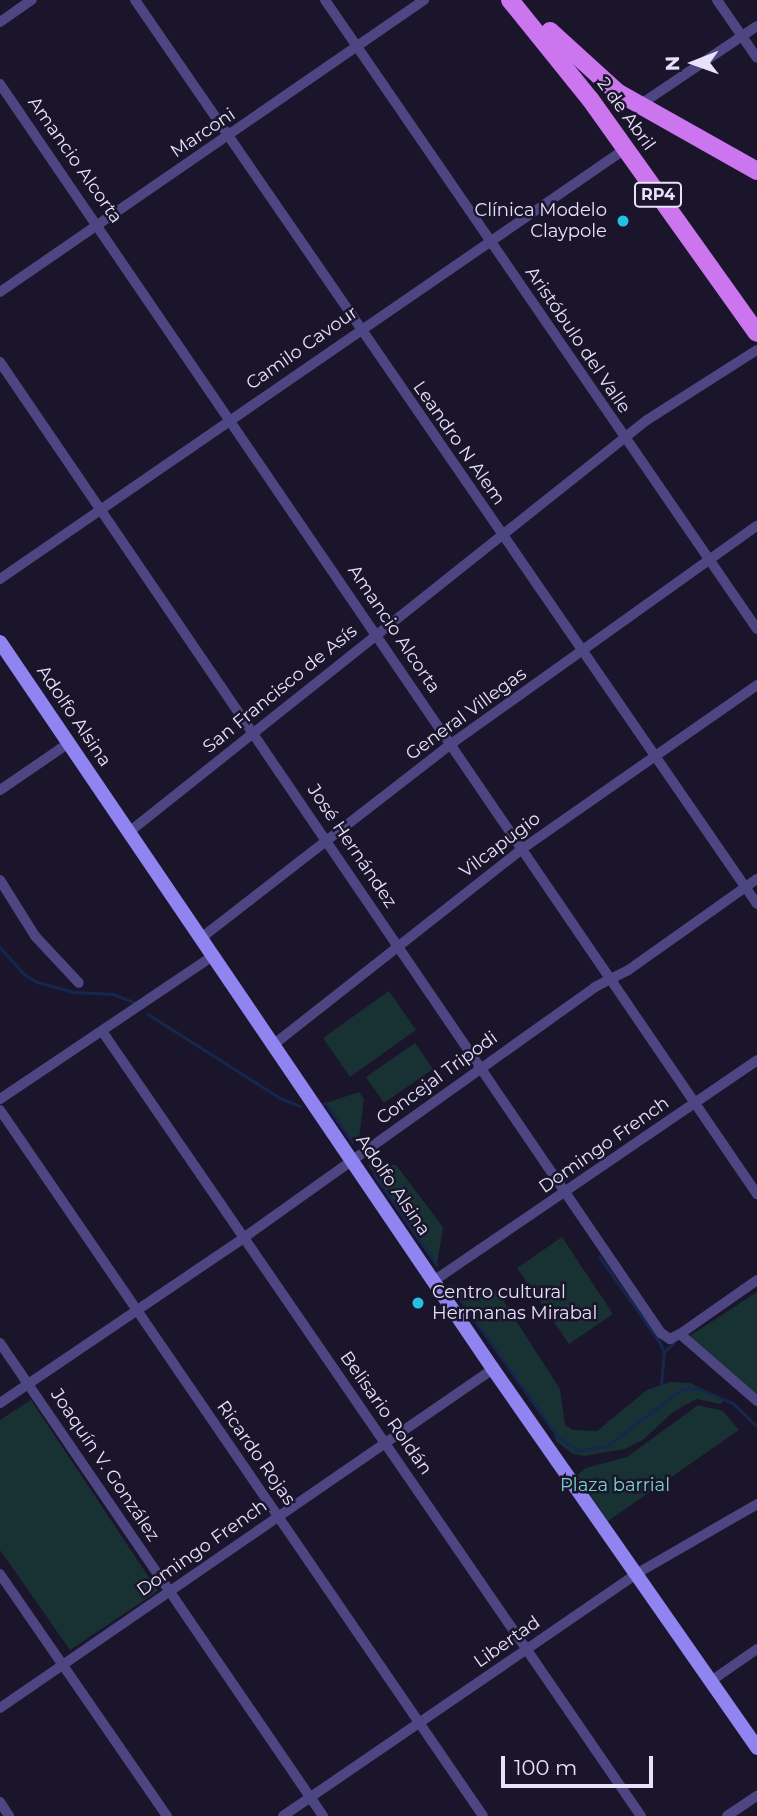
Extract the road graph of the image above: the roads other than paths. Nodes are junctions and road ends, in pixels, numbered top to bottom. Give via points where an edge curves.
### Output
1 (32, 0) edge
2 (135, 0) edge
3 (325, 0) edge
4 (424, 0) edge
5 (510, 0) edge
6 (522, 0) edge
7 (717, 0) edge
8 (0, 22) edge
9 (757, 26) edge
10 (742, 36) junction
11 (357, 48) junction
12 (757, 58) edge
13 (0, 84) edge
14 (638, 106) junction
15 (229, 137) junction
16 (625, 149) junction
17 (757, 171) edge
18 (99, 225) junction
19 (490, 241) junction
20 (0, 292) edge
21 (754, 323) edge
22 (359, 329) junction
23 (757, 350) edge
24 (0, 362) edge
25 (231, 419) junction
26 (623, 439) junction
27 (101, 508) junction
28 (757, 526) edge
29 (501, 535) junction
30 (710, 558) junction
31 (0, 579) edge
32 (757, 629) edge
33 (377, 634) junction
34 (0, 642) edge
35 (581, 651) junction
36 (757, 685) edge
37 (254, 733) junction
38 (69, 743) junction
39 (451, 744) junction
40 (653, 756) junction
41 (0, 790) edge
42 (129, 832) junction
43 (327, 842) junction
44 (522, 849) junction
45 (757, 879) edge
46 (0, 880) edge
47 (746, 887) junction
48 (757, 904) edge
49 (201, 938) junction
50 (399, 946) junction
51 (213, 956) junction
52 (611, 979) junction
53 (79, 983) dead end
54 (102, 1031) junction
55 (273, 1045) junction
56 (757, 1060) edge
57 (482, 1067) junction
58 (0, 1099) edge
59 (694, 1104) junction
60 (0, 1110) edge
61 (353, 1160) junction
62 (567, 1193) junction
63 (757, 1194) edge
64 (243, 1239) junction
65 (435, 1280) junction
66 (757, 1280) edge
67 (136, 1311) junction
68 (680, 1334) junction
69 (0, 1343) edge
70 (493, 1368) junction
71 (28, 1384) junction
72 (757, 1401) edge
73 (0, 1404) edge
74 (386, 1444) junction
75 (757, 1504) edge
76 (279, 1517) junction
77 (0, 1574) edge
78 (636, 1574) junction
79 (171, 1592) junction
80 (528, 1648) junction
81 (757, 1649) edge
82 (63, 1665) junction
83 (711, 1681) junction
84 (0, 1708) edge
85 (420, 1724) junction
86 (757, 1748) edge
87 (757, 1796) edge
88 (310, 1797) junction
89 (0, 1802) edge
90 (9, 1816) edge
91 (167, 1816) edge
92 (283, 1816) edge
93 (323, 1816) edge
94 (483, 1816) edge
95 (641, 1816) edge
96 (727, 1816) edge

1 - 8 street
2 - 15 street, Leandro N Alem
3 - 11 street, Aristóbulo del Valle
4 - 11 street, Marconi
5 - 16 main road, 2 de Abril / RP4
6 - 14 main road via 582,63
7 - 10 street
9 - 10 street
10 - 12 street
10 - 14 street
11 - 15 street, Marconi
11 - 19 street, Aristóbulo del Valle
13 - 18 street, Amancio Alcorta
14 - 17 main road
15 - 18 street, Marconi
15 - 22 street, Leandro N Alem
16 - 19 street, Camilo Cavour
16 - 21 main road, 2 de Abril / RP4
18 - 20 street, Marconi
18 - 25 street, Amancio Alcorta
19 - 22 street, Camilo Cavour
19 - 26 street, Aristóbulo del Valle
22 - 25 street, Camilo Cavour
22 - 29 street, Leandro N Alem
23 - 26 street, San Francisco de Asís
24 - 27 street, José Hernández
25 - 27 street, Camilo Cavour
25 - 33 street, Amancio Alcorta
26 - 29 street, San Francisco de Asís
26 - 30 street, Aristóbulo del Valle
27 - 31 street, Camilo Cavour
27 - 37 street, José Hernández
28 - 30 street, General Villegas
29 - 33 street, San Francisco de Asís
29 - 35 street, Leandro N Alem
30 - 32 street, Aristóbulo del Valle
30 - 35 street, General Villegas
33 - 37 street, San Francisco de Asís
33 - 39 street, Amancio Alcorta
34 - 38 street, Adolfo Alsina
35 - 39 street, General Villegas
35 - 40 street, Leandro N Alem
36 - 40 street, Vilcapugio
37 - 42 street, San Francisco de Asís
37 - 43 street, José Hernández
38 - 41 street
38 - 42 street, Adolfo Alsina
39 - 43 street, General Villegas
39 - 44 street, Amancio Alcorta
40 - 44 street, Vilcapugio
40 - 47 street, Leandro N Alem
42 - 49 street, Adolfo Alsina
43 - 49 street, General Villegas
43 - 50 street, José Hernández
44 - 50 street, Vilcapugio
44 - 52 street, Amancio Alcorta
45 - 47 street, Concejal Tripodi
46 - 53 street via 35,936
47 - 48 street, Leandro N Alem
47 - 52 street, Concejal Tripodi
49 - 51 street, Adolfo Alsina
50 - 55 street, Vilcapugio
50 - 57 street, José Hernández
51 - 54 street
51 - 55 street, Adolfo Alsina
52 - 57 street, Concejal Tripodi
52 - 59 street, Amancio Alcorta
54 - 58 street
54 - 64 street, Belisario Roldán
55 - 61 street, Adolfo Alsina
56 - 59 street, Domingo French
57 - 61 street, Concejal Tripodi
57 - 62 street, José Hernández
59 - 62 street, Domingo French
59 - 63 street, Amancio Alcorta
60 - 67 street, Ricardo Rojas
61 - 64 street, Concejal Tripodi
61 - 65 street, Adolfo Alsina
62 - 65 street, Domingo French
62 - 68 street, José Hernández via 660,1333 670,1339
64 - 67 street, Concejal Tripodi
64 - 74 street, Belisario Roldán
65 - 70 street, Adolfo Alsina
66 - 68 street
67 - 71 street, Concejal Tripodi
67 - 76 street, Ricardo Rojas
68 - 72 street
69 - 71 street, Joaquín V. González
70 - 74 street, Domingo French
70 - 78 street, Adolfo Alsina
71 - 73 street, Concejal Tripodi
71 - 79 street, Joaquín V. González
74 - 76 street, Domingo French
74 - 80 street, Belisario Roldán
75 - 78 street, Libertad
76 - 79 street, Domingo French
76 - 85 street, Ricardo Rojas
77 - 82 street
78 - 80 street, Libertad
78 - 83 street, Adolfo Alsina
79 - 82 street, Domingo French
79 - 88 street, Joaquín V. González
80 - 85 street, Libertad
80 - 95 street, Belisario Roldán
81 - 83 street
82 - 84 street, Domingo French
82 - 91 street
83 - 86 street, Adolfo Alsina
85 - 88 street, Libertad
85 - 94 street, Ricardo Rojas
87 - 96 street
88 - 92 street, Libertad
88 - 93 street, Joaquín V. González
89 - 90 street

